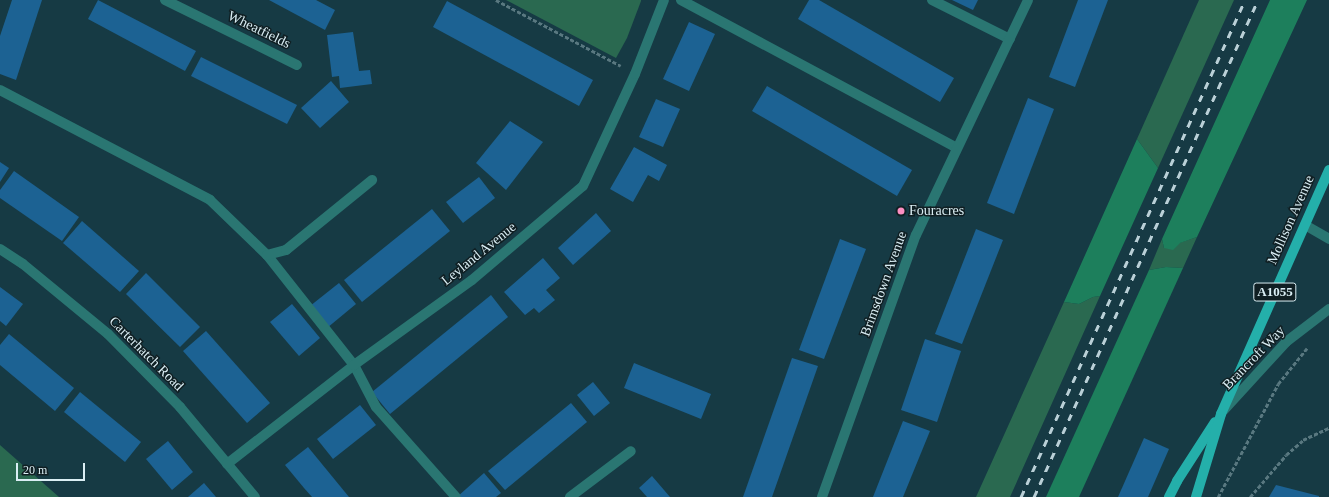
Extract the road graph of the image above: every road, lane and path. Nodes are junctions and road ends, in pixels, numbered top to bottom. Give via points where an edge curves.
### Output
1 (165, 0) edge
2 (496, 0) edge
3 (664, 0) edge
4 (681, 0) edge
5 (932, 0) edge
6 (1028, 0) edge
7 (1010, 39) junction
8 (297, 65) dead end
9 (635, 74) junction
10 (0, 90) edge
11 (957, 148) junction
12 (1329, 170) edge
13 (372, 180) dead end
14 (1305, 225) junction
15 (1329, 239) edge
16 (0, 249) edge
17 (267, 255) junction
18 (1329, 309) edge
19 (1311, 344) dead end
20 (354, 365) junction
21 (1221, 414) junction
22 (1329, 428) edge
23 (631, 451) dead end
24 (228, 464) junction
25 (255, 497) edge
26 (456, 497) edge
27 (570, 497) edge
28 (822, 497) edge
29 (1170, 497) edge
30 (1196, 497) edge
31 (1218, 497) edge
32 (1250, 497) edge

1 - 8 street, Wheatfields
2 - 9 path
3 - 9 street, Leyland Avenue
4 - 11 street
5 - 7 street
6 - 7 street, Brimsdown Avenue
7 - 11 street, Brimsdown Avenue
9 - 20 street, Leyland Avenue via 583,186 472,280
10 - 17 street via 210,200
11 - 28 street, Brimsdown Avenue via 916,235
12 - 14 main road, Mollison Avenue / A1055
13 - 17 street via 286,250
14 - 15 street
14 - 21 main road, Mollison Avenue / A1055
16 - 24 street, Carterhatch Road via 23,264 108,334 180,408
17 - 20 street
18 - 21 street, Brancroft Way via 1286,342
19 - 31 path via 1278,384
20 - 24 street, Leyland Avenue
20 - 26 street via 376,406
21 - 29 main road, Mollison Avenue / A1055 via 1177,481
21 - 30 main road, Mollison Avenue / A1055
22 - 32 path via 1297,445
23 - 27 street
24 - 25 street, Carterhatch Road

